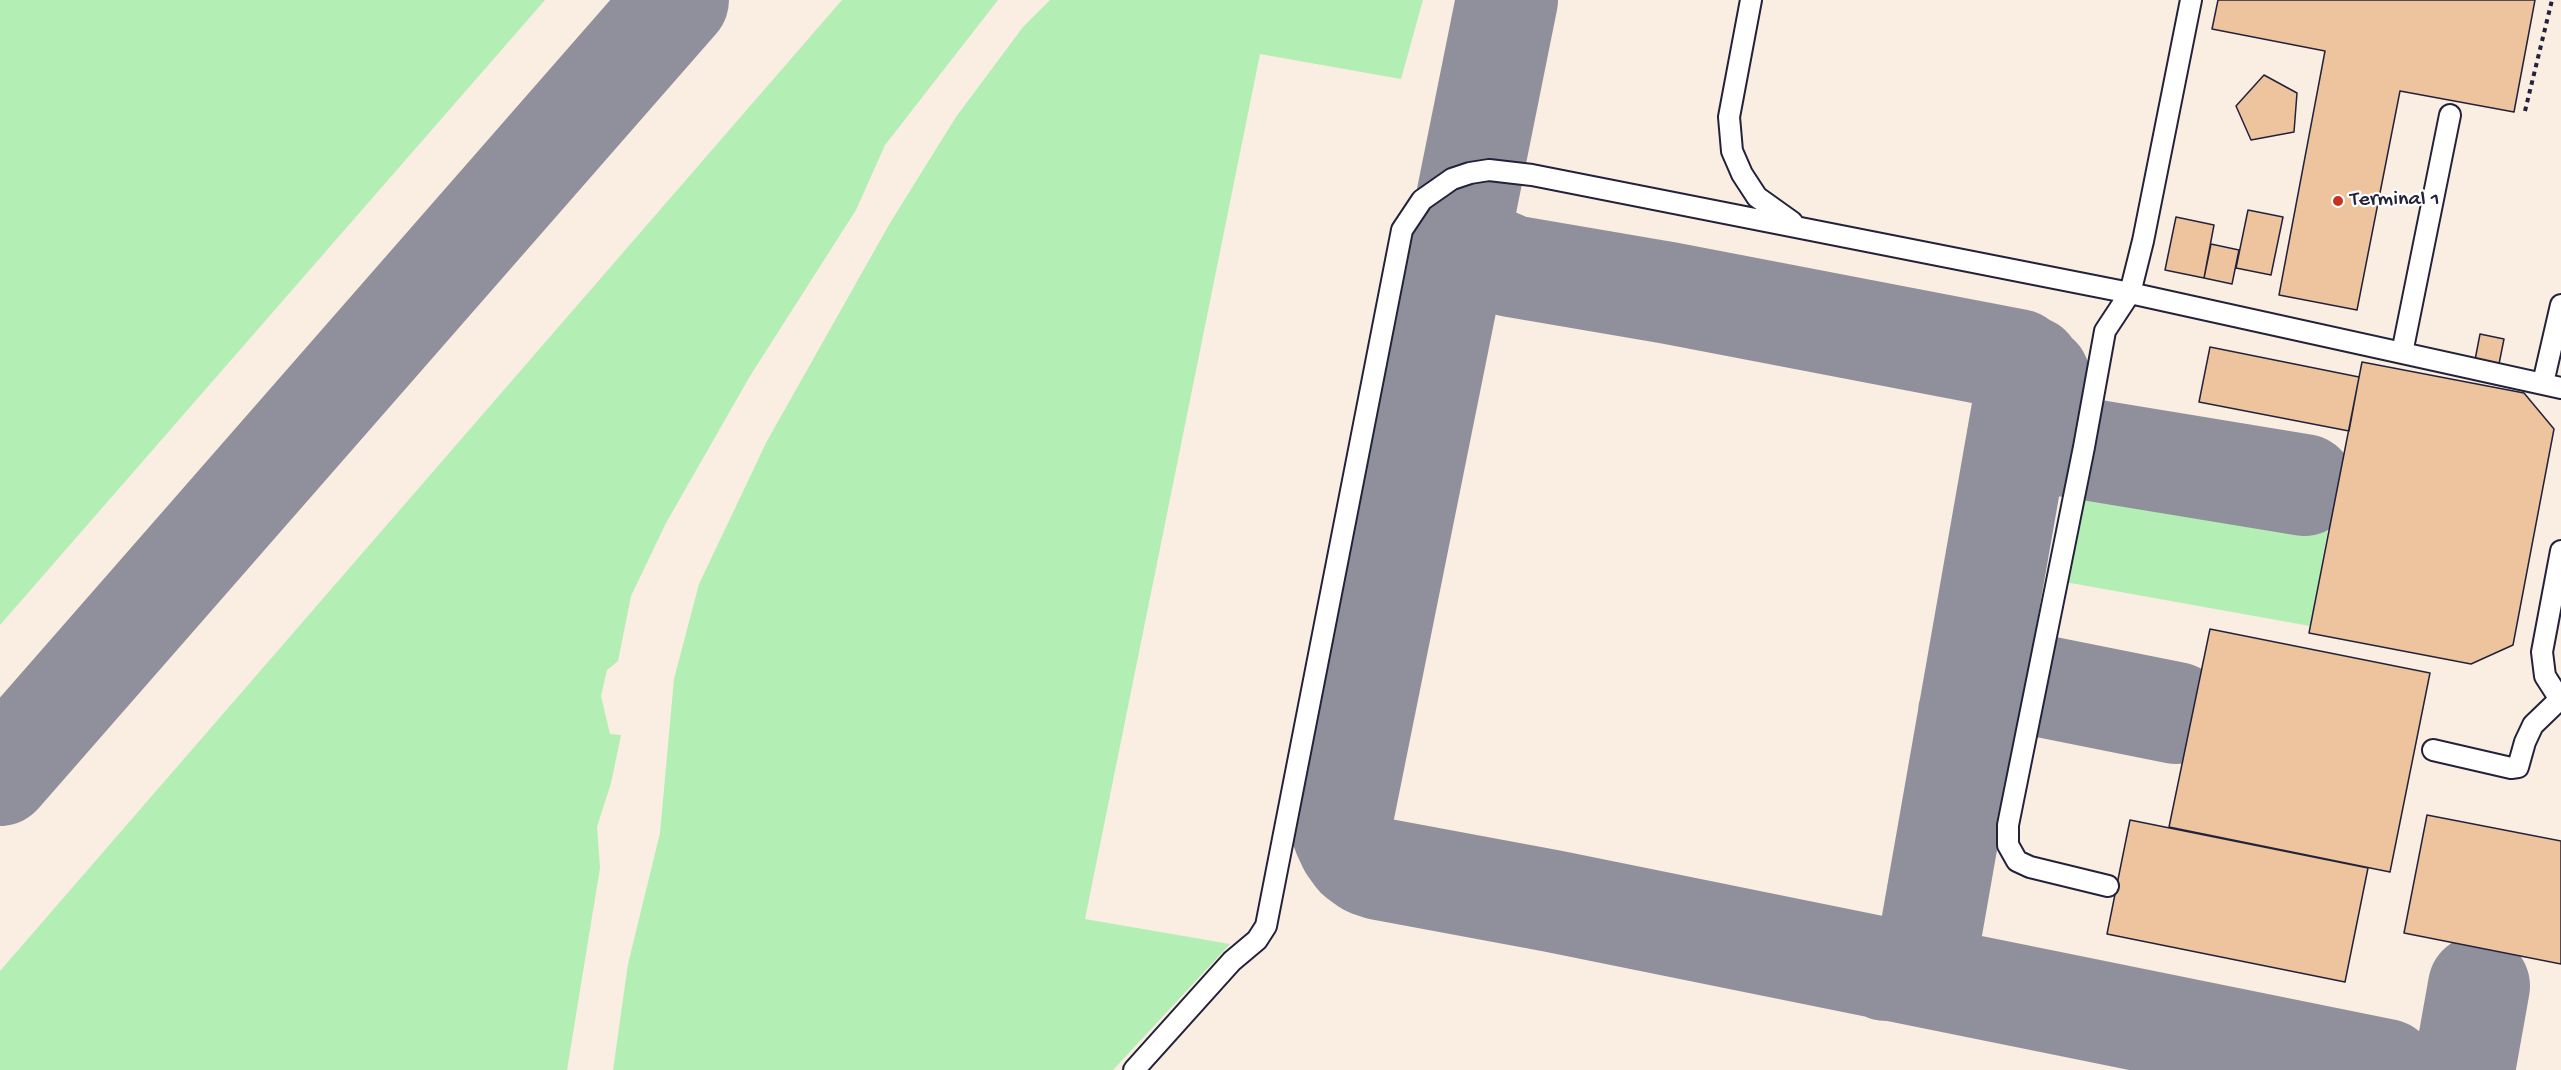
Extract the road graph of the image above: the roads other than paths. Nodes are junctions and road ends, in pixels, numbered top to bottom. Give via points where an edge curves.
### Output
1 (1750, 0) edge
2 (2192, 0) edge
3 (2450, 115) dead end
4 (1806, 229) junction
5 (2130, 292) junction
6 (2561, 306) edge
7 (2402, 353) junction
8 (2552, 386) edge
9 (2561, 551) edge
10 (2560, 700) edge
11 (2433, 750) dead end
12 (2108, 886) dead end
13 (1134, 1070) edge

1 - 4 lane via 1729,117 1732,151 1757,197
2 - 5 lane
3 - 7 lane
4 - 5 lane
4 - 13 lane via 1489,170 1444,183 1422,200 1402,231 1266,926
5 - 7 lane
5 - 12 lane via 2105,331 2008,825 2008,845 2017,861
6 - 8 lane
7 - 8 lane
9 - 10 lane via 2542,652 2545,676
10 - 11 lane via 2533,725 2518,767

